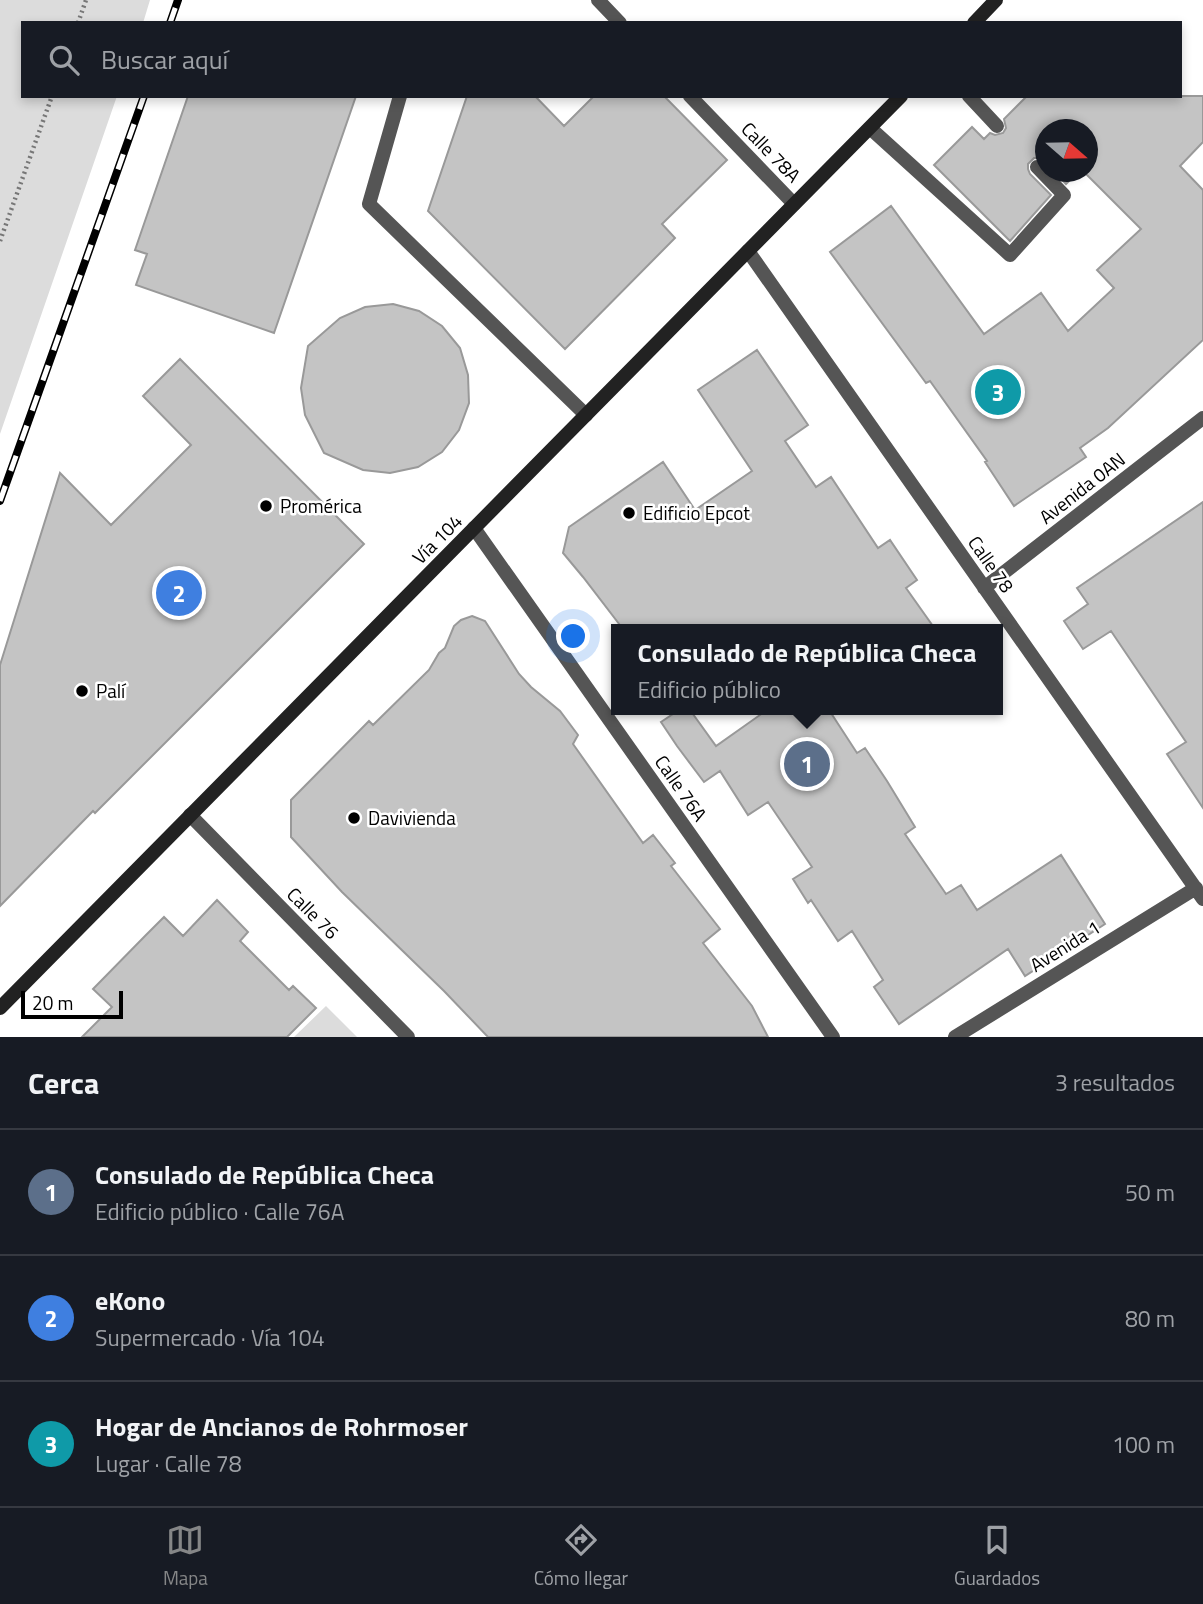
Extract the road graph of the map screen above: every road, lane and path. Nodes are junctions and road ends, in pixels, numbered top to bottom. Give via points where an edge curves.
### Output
1 (86, 0) edge
2 (598, 0) edge
3 (996, 0) edge
4 (79, 21) edge
5 (618, 21) edge
6 (976, 21) edge
7 (51, 98) edge
8 (399, 98) edge
9 (693, 98) edge
10 (899, 98) edge
11 (972, 98) edge
12 (997, 125) dead end
13 (870, 128) junction
14 (1051, 182) edge
15 (794, 204) junction
16 (0, 241) edge
17 (748, 251) junction
18 (586, 415) junction
19 (1203, 418) edge
20 (474, 528) junction
21 (985, 588) junction
22 (191, 815) junction
23 (1199, 893) edge
24 (0, 1008) edge
25 (408, 1037) edge
26 (833, 1037) edge
27 (955, 1037) edge

1 - 4 path
2 - 5 street
3 - 6 main road
7 - 16 path
8 - 18 street via 369,204
9 - 15 street, Calle 78A
10 - 13 main road, Vía 104
11 - 12 street
13 - 14 street via 1010,255 1064,195
13 - 15 main road, Vía 104
15 - 17 main road, Vía 104
17 - 18 main road, Vía 104
17 - 21 street, Calle 78
18 - 20 main road, Vía 104
19 - 21 street, Avenida 0AN
20 - 22 main road, Vía 104
20 - 26 street, Calle 76A
21 - 23 street, Calle 78
22 - 24 main road, Vía 104
22 - 25 street, Calle 76
23 - 27 street, Avenida 1

